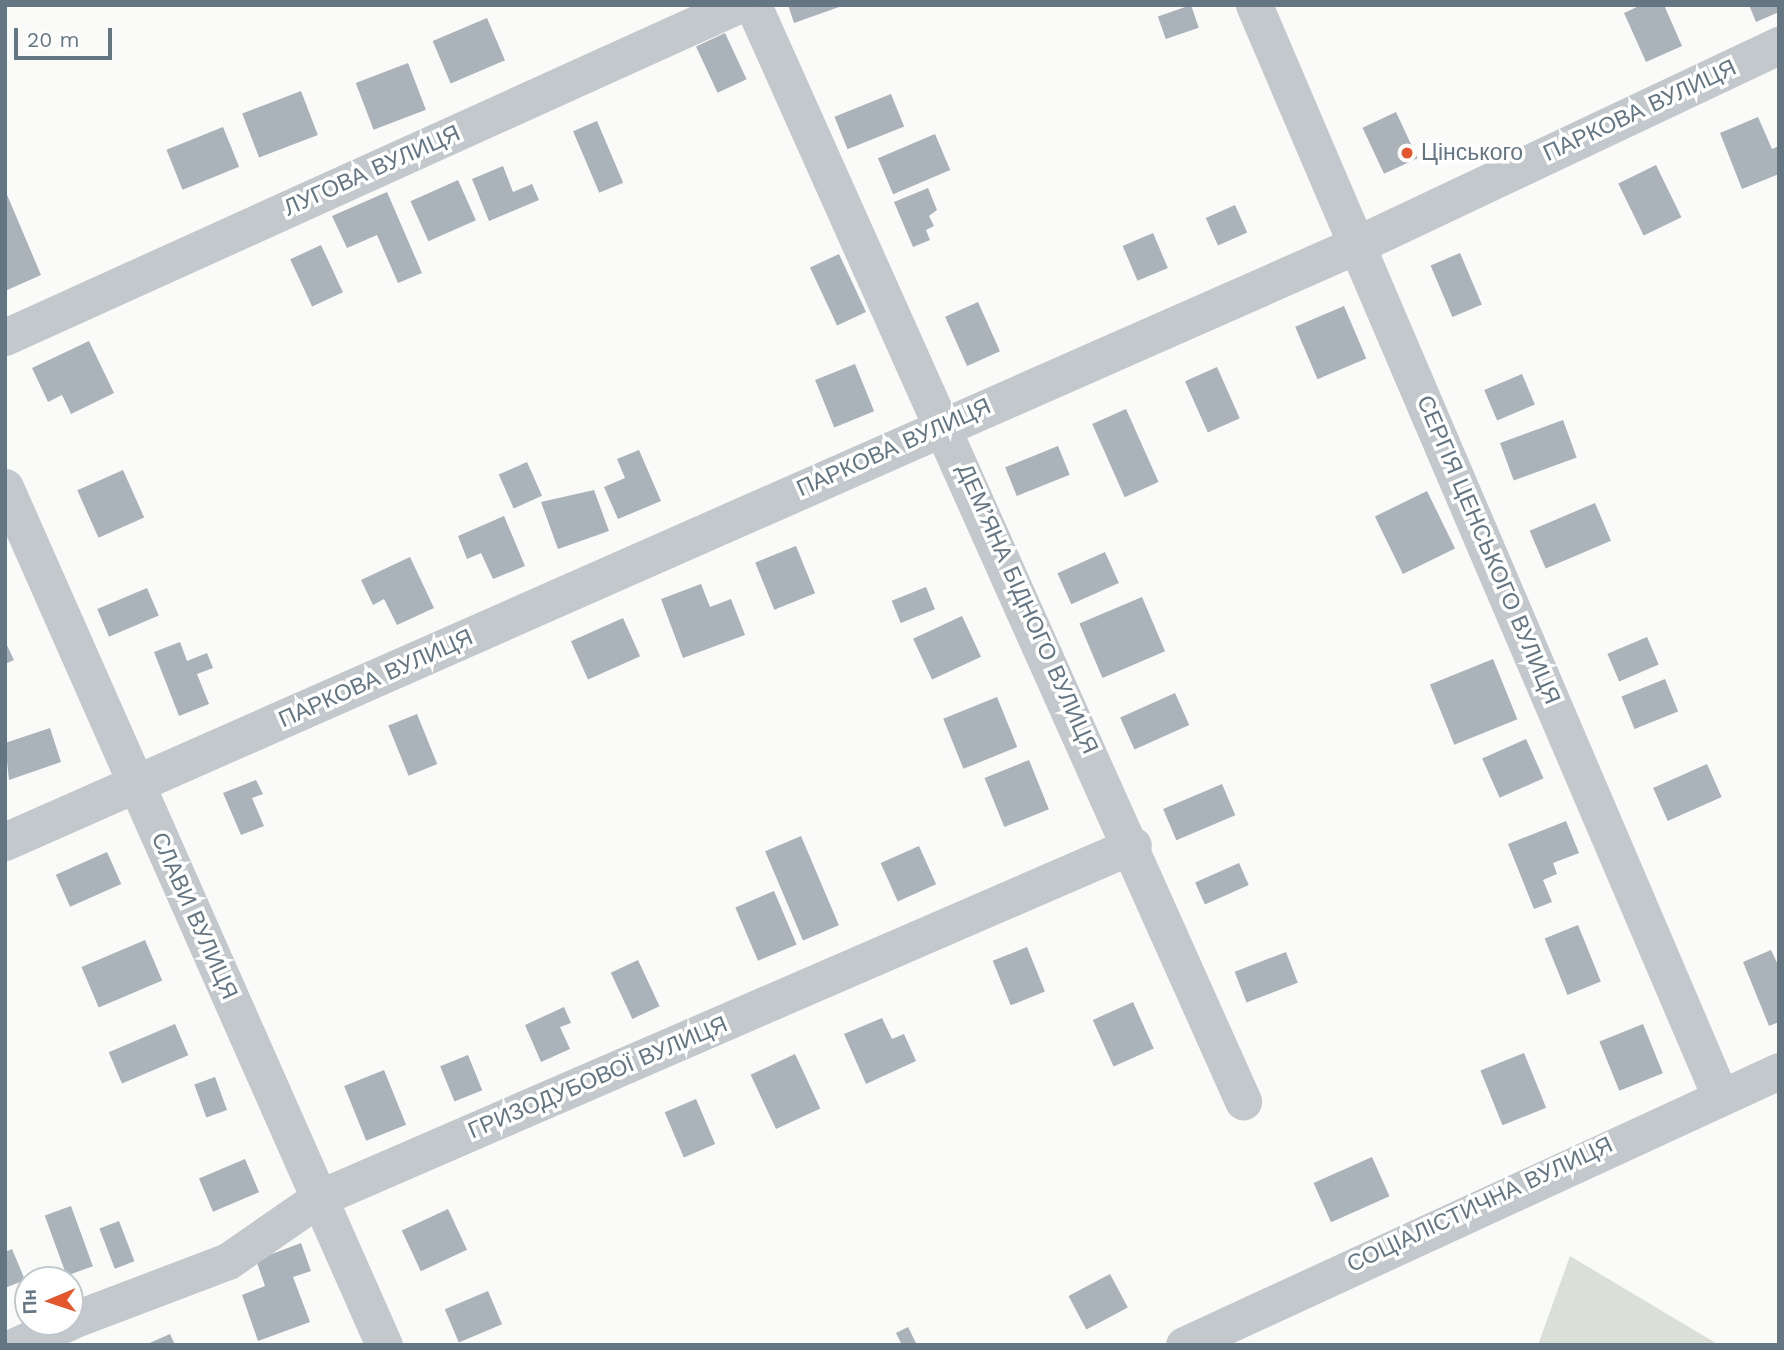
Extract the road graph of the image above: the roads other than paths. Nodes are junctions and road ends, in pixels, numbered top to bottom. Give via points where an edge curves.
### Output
1 (738, 5) edge
2 (753, 5) edge
3 (1254, 5) edge
4 (1779, 46) edge
5 (1357, 244) junction
6 (5, 337) edge
7 (945, 425) junction
8 (5, 487) edge
9 (136, 786) junction
10 (5, 842) edge
11 (1133, 845) junction
12 (1779, 1071) edge
13 (1720, 1096) junction
14 (1243, 1101) dead end
15 (319, 1198) junction
16 (84, 1316) edge
17 (37, 1336) edge
18 (17, 1345) edge
19 (384, 1345) edge
20 (1184, 1345) edge

1 - 6 street, ЛУГОВА ВУЛИЦЯ
2 - 7 street, ДЕМ’ЯНА БІДНОГО ВУЛИЦЯ
3 - 5 street, СЕРГІЯ ЦЕНСЬКОГО ВУЛИЦЯ
4 - 5 street, ПАРКОВА ВУЛИЦЯ
5 - 7 street, ПАРКОВА ВУЛИЦЯ
5 - 13 street, СЕРГІЯ ЦЕНСЬКОГО ВУЛИЦЯ
7 - 9 street, ПАРКОВА ВУЛИЦЯ
7 - 11 street, ДЕМ’ЯНА БІДНОГО ВУЛИЦЯ
8 - 9 street, СЛАВИ ВУЛИЦЯ
9 - 10 street, ПАРКОВА ВУЛИЦЯ
9 - 15 street, СЛАВИ ВУЛИЦЯ
11 - 14 street, ДЕМ’ЯНА БІДНОГО ВУЛИЦЯ
11 - 15 street, ГРИЗОДУБОВОЇ ВУЛИЦЯ
12 - 13 street, СОЦІАЛІСТИЧНА ВУЛИЦЯ
13 - 20 street, СОЦІАЛІСТИЧНА ВУЛИЦЯ
15 - 16 street, ГРИЗОДУБОВОЇ ВУЛИЦЯ via 228,1261
15 - 19 street, СЛАВИ ВУЛИЦЯ
17 - 18 street, ГРИЗОДУБОВОЇ ВУЛИЦЯ

